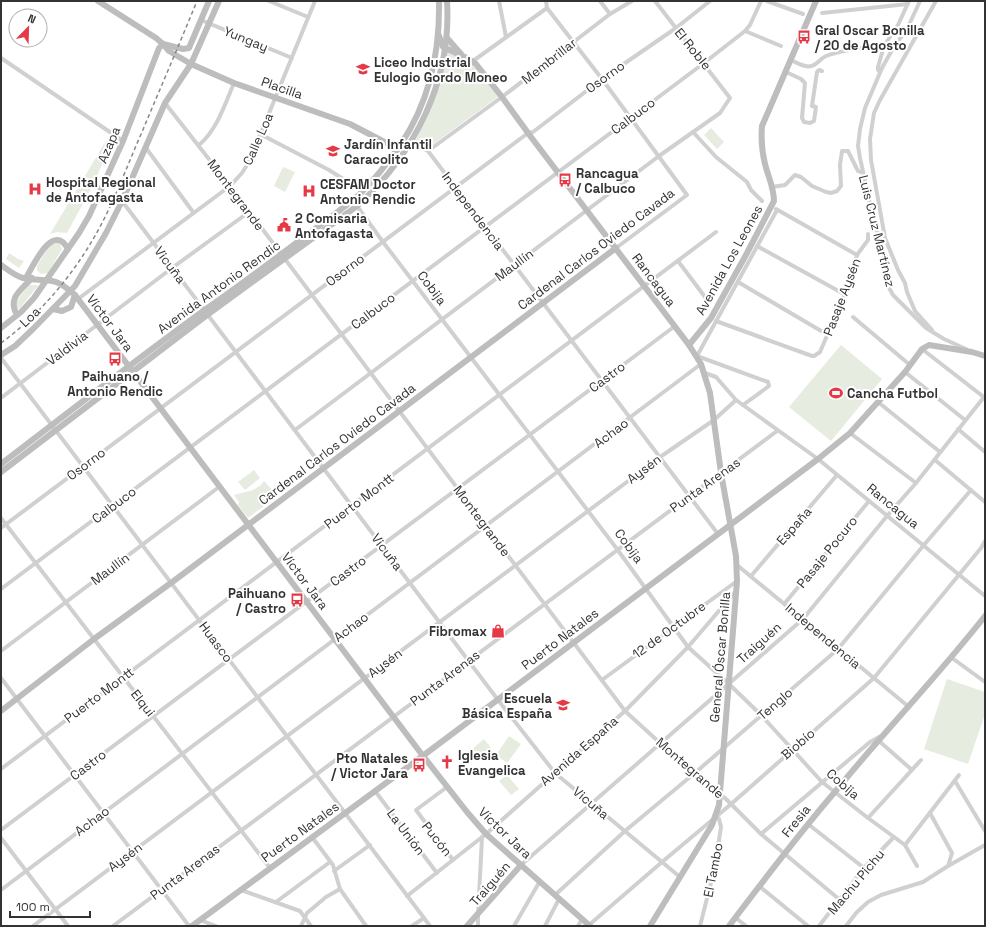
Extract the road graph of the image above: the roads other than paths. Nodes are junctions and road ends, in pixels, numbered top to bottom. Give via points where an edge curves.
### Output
1 (98, 1) edge
2 (209, 1) edge
3 (219, 1) edge
4 (269, 1) edge
5 (314, 1) edge
6 (439, 1) edge
7 (447, 1) edge
8 (499, 1) edge
9 (546, 1) edge
10 (600, 1) edge
11 (632, 1) edge
12 (655, 1) edge
13 (710, 1) edge
14 (761, 1) edge
15 (767, 1) edge
16 (816, 1) edge
17 (920, 1) edge
18 (936, 1) edge
19 (909, 2) edge
20 (547, 8) junction
21 (822, 13) dead end
22 (610, 14) junction
23 (803, 14) dead end
24 (308, 17) junction
25 (201, 20) junction
26 (210, 24) junction
27 (676, 28) junction
28 (745, 31) junction
29 (438, 33) junction
30 (506, 37) junction
31 (447, 38) junction
32 (574, 42) junction
33 (163, 44) junction
34 (781, 46) dead end
35 (884, 46) junction
36 (445, 48) junction
37 (462, 56) junction
38 (1, 58) edge
39 (292, 58) junction
40 (791, 60) junction
41 (473, 61) junction
42 (704, 63) junction
43 (191, 64) junction
44 (822, 71) dead end
45 (786, 72) junction
46 (880, 72) junction
47 (602, 79) junction
48 (234, 83) junction
49 (502, 97) junction
50 (276, 98) junction
51 (730, 98) joint
52 (165, 103) junction
53 (630, 118) junction
54 (694, 132) junction
55 (528, 133) junction
56 (260, 134) junction
57 (123, 141) junction
58 (411, 142) junction
59 (198, 145) junction
60 (146, 148) junction
61 (398, 149) junction
62 (428, 151) junction
63 (659, 156) junction
64 (558, 172) junction
65 (862, 173) junction
66 (230, 186) junction
67 (772, 187) junction
68 (455, 188) junction
69 (361, 192) junction
70 (762, 201) dead end
71 (122, 202) junction
72 (357, 206) junction
73 (774, 208) junction
74 (587, 210) junction
75 (193, 212) junction
76 (249, 212) junction
77 (485, 227) junction
78 (716, 232) dead end
79 (868, 234) dead end
80 (152, 242) junction
81 (383, 242) junction
82 (757, 246) junction
83 (616, 248) junction
84 (68, 249) junction
85 (857, 255) junction
86 (282, 257) junction
87 (678, 261) junction
88 (1, 265) edge
89 (514, 265) junction
90 (172, 268) junction
91 (29, 278) junction
92 (46, 279) junction
93 (413, 281) junction
94 (738, 282) junction
95 (645, 286) junction
96 (844, 294) junction
97 (74, 295) junction
98 (312, 295) junction
99 (708, 301) dead end
100 (543, 303) junction
101 (54, 309) junction
102 (206, 313) junction
103 (17, 315) junction
104 (853, 317) dead end
105 (442, 320) junction
106 (716, 321) junction
107 (97, 325) junction
108 (2, 326) edge
109 (675, 326) junction
110 (341, 334) junction
111 (828, 334) junction
112 (934, 334) junction
113 (571, 341) junction
114 (689, 345) junction
115 (922, 349) junction
116 (236, 352) junction
117 (972, 352) junction
118 (1, 355) edge
119 (697, 356) junction
120 (985, 356) edge
121 (471, 357) junction
122 (1, 358) edge
123 (701, 364) junction
124 (910, 365) junction
125 (131, 369) junction
126 (905, 372) junction
127 (371, 373) junction
128 (705, 373) junction
129 (602, 381) junction
130 (20, 384) junction
131 (265, 391) junction
132 (500, 395) junction
133 (984, 397) edge
134 (1, 398) edge
135 (736, 400) junction
136 (878, 402) junction
137 (742, 405) junction
138 (160, 408) junction
139 (399, 411) junction
140 (630, 418) junction
141 (714, 420) junction
142 (965, 420) junction
143 (54, 428) junction
144 (958, 429) junction
145 (295, 430) junction
146 (777, 431) junction
147 (850, 433) junction
148 (530, 434) junction
149 (190, 448) junction
150 (428, 449) junction
151 (940, 452) junction
152 (985, 452) edge
153 (660, 458) junction
154 (818, 459) junction
155 (935, 460) junction
156 (1, 464) edge
157 (83, 466) junction
158 (323, 468) junction
159 (1, 472) edge
160 (558, 472) junction
161 (721, 473) junction
162 (838, 475) junction
163 (916, 483) junction
164 (220, 487) junction
165 (458, 488) junction
166 (971, 490) junction
167 (689, 496) junction
168 (868, 501) junction
169 (985, 502) edge
170 (112, 506) junction
171 (352, 506) junction
172 (588, 511) junction
173 (887, 516) junction
174 (1, 518) edge
175 (6, 524) junction
176 (248, 525) junction
177 (730, 525) junction
178 (486, 526) junction
179 (1, 528) edge
180 (718, 534) junction
181 (985, 541) edge
182 (142, 545) junction
183 (382, 545) junction
184 (923, 546) junction
185 (618, 549) junction
186 (277, 562) junction
187 (36, 563) junction
188 (516, 565) junction
189 (737, 565) junction
190 (958, 574) junction
191 (751, 576) junction
192 (737, 581) junction
193 (171, 583) junction
194 (410, 583) junction
195 (645, 588) junction
196 (1, 589) edge
197 (736, 591) junction
198 (985, 596) edge
199 (66, 602) junction
200 (306, 602) junction
201 (544, 603) junction
202 (785, 603) junction
203 (985, 616) edge
204 (803, 619) junction
205 (200, 620) junction
206 (440, 622) junction
207 (674, 627) junction
208 (94, 639) junction
209 (335, 639) junction
210 (574, 642) junction
211 (688, 647) junction
212 (838, 649) junction
213 (1, 651) edge
214 (952, 658) junction
215 (229, 660) junction
216 (468, 660) junction
217 (1, 678) edge
218 (123, 678) junction
219 (364, 678) junction
220 (874, 678) junction
221 (602, 680) junction
222 (985, 682) edge
223 (729, 684) junction
224 (258, 697) junction
225 (17, 699) junction
226 (498, 699) junction
227 (909, 706) junction
228 (1, 711) edge
229 (625, 711) junction
230 (761, 715) junction
231 (393, 716) junction
232 (153, 717) junction
233 (884, 734) junction
234 (45, 736) junction
235 (287, 736) junction
236 (879, 741) junction
237 (660, 743) junction
238 (723, 749) junction
239 (792, 749) junction
240 (182, 754) junction
241 (423, 756) junction
242 (921, 760) dead end
243 (1, 769) edge
244 (912, 770) junction
245 (696, 772) junction
246 (555, 773) junction
247 (316, 774) junction
248 (75, 775) junction
249 (959, 776) dead end
250 (955, 780) junction
251 (822, 782) junction
252 (447, 787) junction
253 (375, 791) junction
254 (834, 792) junction
255 (212, 793) junction
256 (720, 794) junction
257 (590, 804) junction
258 (731, 804) junction
259 (103, 813) junction
260 (345, 813) junction
261 (930, 813) junction
262 (716, 815) junction
263 (868, 818) junction
264 (808, 824) junction
265 (1, 830) edge
266 (241, 830) junction
267 (625, 831) junction
268 (985, 831) edge
269 (761, 834) junction
270 (484, 835) junction
271 (1, 838) edge
272 (312, 838) junction
273 (893, 838) junction
274 (370, 845) junction
275 (905, 845) junction
276 (985, 845) edge
277 (133, 852) junction
278 (784, 853) junction
279 (453, 860) junction
280 (330, 862) junction
281 (662, 862) junction
282 (521, 865) junction
283 (917, 866) dead end
284 (948, 866) junction
285 (270, 868) junction
286 (864, 868) junction
287 (26, 871) junction
288 (334, 871) junction
289 (437, 873) junction
290 (680, 877) junction
291 (540, 881) junction
292 (760, 886) junction
293 (340, 889) junction
294 (1, 890) edge
295 (161, 890) junction
296 (241, 890) junction
297 (407, 896) junction
298 (557, 897) junction
299 (840, 900) junction
300 (276, 902) junction
301 (56, 909) junction
302 (478, 916) junction
303 (305, 917) junction
304 (424, 918) junction
305 (736, 918) junction
306 (582, 919) junction
307 (200, 920) junction
308 (34, 926) edge
309 (68, 926) edge
310 (113, 926) edge
311 (190, 926) edge
312 (216, 926) edge
313 (302, 926) edge
314 (311, 926) edge
315 (366, 926) edge
316 (412, 926) edge
317 (430, 926) edge
318 (467, 926) edge
319 (478, 926) edge
320 (514, 926) edge
321 (545, 926) edge
322 (578, 926) edge
323 (589, 926) edge
324 (650, 926) edge
325 (700, 926) edge
326 (729, 926) edge
327 (746, 926) edge
328 (808, 926) edge
329 (819, 926) edge
330 (846, 926) edge

1 - 33 street
2 - 25 street
3 - 26 street
4 - 24 street
5 - 24 street, Calle Loa
6 - 29 street, Avenida Antonio Rendic
7 - 31 street, Avenida Antonio Rendic
8 - 30 street
9 - 20 street
10 - 22 street
11 - 22 street, Membrillar
12 - 27 street, El Roble
13 - 27 street, Osorno
14 - 28 street, Calbuco
15 - 23 street
16 - 40 street, Avenida Los Leones
17 - 46 street, Luis Cruz Martínez via 908,27
18 - 112 street via 880,100 874,113 870,139 871,160 885,238 915,311
19 - 21 street
19 - 35 street, Luis Cruz Martínez
20 - 30 street
20 - 32 street
22 - 32 street, Membrillar
24 - 39 street, Calle Loa
25 - 26 street, Yungay
25 - 33 street via 188,49
26 - 39 street, Yungay
26 - 43 street
27 - 42 street, El Roble
27 - 47 street, Osorno
28 - 34 street
28 - 42 street, Calbuco
29 - 36 street, Avenida Antonio Rendic
29 - 61 street, Avenida Antonio Rendic via 432,75 426,93
30 - 41 street
31 - 36 street, Avenida Antonio Rendic
31 - 37 street, Rancagua
32 - 47 street
32 - 49 street, Membrillar
33 - 43 street, Placilla via 169,51
33 - 57 street, Azapa via 159,48
35 - 40 street via 831,54 810,67
35 - 46 street, Luis Cruz Martínez via 878,67
36 - 37 street, Rancagua
36 - 58 street, Avenida Antonio Rendic via 427,112
37 - 41 street, Rancagua
38 - 57 street
39 - 50 street, Calle Loa
40 - 45 street, Avenida Los Leones
41 - 49 street, Rancagua
42 - 51 street, El Roble
42 - 53 street, Calbuco
43 - 48 street, Placilla
43 - 52 street
44 - 45 street via 817,72 812,106 816,106 814,121 810,124 802,118 805,82
45 - 67 street, Avenida Los Leones via 762,126 764,163
46 - 65 street, Luis Cruz Martínez via 865,108 860,130 858,146
47 - 53 street
47 - 55 street, Osorno via 533,132
48 - 50 street, Placilla
48 - 59 street via 212,132
49 - 55 street, Rancagua
49 - 62 street, Membrillar
50 - 56 street, Calle Loa
50 - 61 street, Placilla via 350,124
51 - 54 street, Maullín via 720,113
52 - 59 street, Montegrande
52 - 60 street
53 - 63 street
53 - 64 street, Calbuco
54 - 63 street, Maullín
54 - 70 street via 716,157 747,182
55 - 64 street, Rancagua
55 - 68 street, Osorno
56 - 66 street, Calle Loa via 249,162
56 - 69 street via 329,170
57 - 84 street, Azapa via 91,213
58 - 62 street, Independencia
58 - 72 street, Avenida Antonio Rendic via 387,176
59 - 66 street, Montegrande
60 - 71 street
60 - 75 street
61 - 69 street, Avenida Antonio Rendic
62 - 68 street, Independencia
63 - 74 street, Maullín
63 - 83 street, Cardenal Carlos Oviedo Cavada via 687,195
64 - 74 street, Rancagua
64 - 77 street, Calbuco
65 - 67 street via 858,171 848,150 842,151 841,186 837,191 826,192 795,176 785,185
65 - 112 street, Luis Cruz Martínez via 884,254 888,286 893,295
66 - 75 street, Calle Loa
66 - 76 street, Montegrande
67 - 73 street, Avenida Los Leones
68 - 77 street, Independencia
68 - 81 street, Osorno
69 - 86 street, Avenida Antonio Rendic
71 - 80 street, Vicuña
71 - 97 street via 75,286
72 - 81 street, Cobija
72 - 86 street, Avenida Antonio Rendic
73 - 82 street, Avenida Los Leones
73 - 85 street
73 - 114 street, Avenida Los Leones via 711,318
74 - 83 street, Rancagua
74 - 89 street, Maullín
75 - 80 street, Calle Loa
76 - 86 street, Montegrande
76 - 90 street, Valdivia
77 - 89 street, Independencia
77 - 93 street, Calbuco
78 - 87 street, Puerto Montt
79 - 85 street, Pasaje Aysén via 868,240
80 - 90 street, Vicuña
80 - 97 street, Calle Loa
81 - 93 street, Cobija
81 - 98 street, Osorno
82 - 94 street, Avenida Los Leones
82 - 96 street
83 - 95 street, Rancagua
83 - 100 street, Cardenal Carlos Oviedo Cavada
84 - 91 street via 61,240 50,242 41,253
84 - 92 street, Azapa
85 - 96 street, Pasaje Aysén
86 - 98 street, Montegrande
86 - 102 street, Avenida Antonio Rendic
87 - 95 street, Puerto Montt
87 - 99 street
88 - 91 street, Víctor Jara via 14,274
89 - 100 street, Independencia
89 - 105 street, Maullín
90 - 102 street, Vicuña
90 - 107 street, Valdivia
91 - 92 street, Víctor Jara
91 - 103 street via 13,302
92 - 97 street, Víctor Jara via 58,282
92 - 103 street, Azapa via 34,298
93 - 105 street, Cobija
93 - 110 street, Calbuco
94 - 106 street, Avenida Los Leones
94 - 111 street
95 - 109 street, Rancagua
95 - 113 street, Puerto Montt
96 - 111 street, Pasaje Aysén
97 - 101 street, Loa
97 - 101 street via 71,307 62,311
97 - 107 street, Víctor Jara
98 - 110 street, Montegrande
98 - 116 street, Osorno
100 - 113 street, Independencia
100 - 121 street, Cardenal Carlos Oviedo Cavada
101 - 118 street, Loa via 15,346
102 - 116 street, Vicuña
102 - 125 street, Avenida Antonio Rendic
103 - 108 street, Azapa
104 - 124 street
105 - 121 street, Cobija
105 - 127 street, Maullín
106 - 111 street, Pasaje Aysén via 812,356 820,352
106 - 119 street, Avenida Los Leones
107 - 125 street, Víctor Jara
107 - 130 street, Valdivia
109 - 114 street, Rancagua
109 - 129 street, Castro
110 - 127 street, Montegrande
110 - 131 street, Calbuco
112 - 117 street, Luis Cruz Martínez
113 - 129 street, Independencia
113 - 132 street, Puerto Montt
114 - 119 street, Rancagua
115 - 117 street via 929,345
115 - 124 street, Puerto Natales
115 - 133 street
116 - 131 street, Vicuña
116 - 138 street, Osorno
117 - 120 street
119 - 123 street, Rancagua
119 - 137 street via 768,382 768,386
121 - 132 street, Cobija
121 - 139 street, Cardenal Carlos Oviedo Cavada
122 - 130 street, Huasco
123 - 128 street, Rancagua
123 - 140 street, Achao
124 - 126 street, Puerto Natales
125 - 138 street, Víctor Jara
125 - 143 street, Avenida Antonio Rendic
126 - 136 street, Puerto Natales
126 - 142 street
127 - 139 street, Montegrande
127 - 145 street, Maullín
128 - 135 street, Rancagua via 716,377
128 - 141 street, General Óscar Bonilla
129 - 140 street, Independencia
129 - 148 street, Castro
130 - 134 street, Valdivia
130 - 143 street, Huasco
131 - 145 street, Vicuña
131 - 149 street, Calbuco
132 - 148 street, Cobija
132 - 150 street, Puerto Montt
133 - 142 street, Traiguén
135 - 137 street, Rancagua
135 - 141 street, Aysén
136 - 147 street, Puerto Natales
136 - 151 street
137 - 146 street, Rancagua
138 - 149 street, Víctor Jara
138 - 157 street, Osorno
139 - 150 street, Montegrande
139 - 158 street, Cardenal Carlos Oviedo Cavada
140 - 153 street, Independencia
140 - 160 street, Achao
141 - 153 street, Aysén
141 - 161 street, General Óscar Bonilla
142 - 144 street, Traiguén
143 - 156 street, Avenida Antonio Rendic
143 - 157 street, Huasco
143 - 159 street, Avenida Antonio Rendic
144 - 151 street, Traiguén
144 - 152 street
145 - 158 street, Vicuña
146 - 154 street, Rancagua
146 - 161 street, Punta Arenas
147 - 154 street, Puerto Natales
147 - 163 street
148 - 160 street, Cobija
148 - 165 street, Castro
149 - 164 street, Víctor Jara
149 - 170 street, Calbuco
150 - 165 street, Montegrande
150 - 171 street, Puerto Montt
151 - 155 street, Traiguén
153 - 167 street, Independencia
153 - 172 street, Aysén
154 - 162 street, Rancagua
154 - 177 street, Puerto Natales
155 - 163 street, Traiguén
155 - 166 street
157 - 170 street, Huasco
157 - 175 street, Osorno
158 - 171 street, Vicuña
158 - 176 street, Cardenal Carlos Oviedo Cavada
160 - 172 street, Cobija
160 - 178 street, Achao
161 - 167 street, Punta Arenas
161 - 177 street, General Óscar Bonilla
162 - 168 street, Rancagua
162 - 191 street, España
163 - 173 street, Traiguén
164 - 176 street, Víctor Jara
164 - 182 street, Maullín
165 - 178 street, Montegrande
165 - 183 street, Castro
166 - 169 street
166 - 184 street, Tenglo
167 - 180 street, Independencia
167 - 185 street, Punta Arenas
168 - 173 street, Rancagua
168 - 202 street, Pasaje Pocuro
170 - 182 street, Huasco
170 - 187 street, Calbuco
171 - 183 street, Vicuña
171 - 186 street, Puerto Montt
172 - 185 street, Cobija
172 - 188 street, Aysén
173 - 184 street, Rancagua
173 - 204 street, Traiguén
174 - 175 street, Elqui
175 - 179 street, Osorno
175 - 187 street, Elqui
176 - 186 street, Víctor Jara
176 - 193 street, Cardenal Carlos Oviedo Cavada
177 - 180 street, Puerto Natales
177 - 189 street, General Óscar Bonilla
178 - 188 street, Montegrande
178 - 194 street, Achao
180 - 195 street, Puerto Natales
181 - 190 street, Biobío
182 - 193 street, Huasco
182 - 199 street, Maullín
183 - 194 street, Vicuña
183 - 200 street, Castro
184 - 190 street, Rancagua
184 - 212 street, Tenglo
185 - 195 street, Cobija
185 - 201 street, Punta Arenas
186 - 200 street, Víctor Jara
186 - 205 street, Puerto Montt
187 - 196 street, Calbuco
187 - 199 street, Elqui
188 - 201 street, Montegrande
188 - 206 street, Aysén
189 - 191 street, Independencia
189 - 192 street, General Óscar Bonilla
190 - 198 street, Rancagua
190 - 220 street, Biobío
191 - 202 street, Independencia
192 - 197 street, General Óscar Bonilla
192 - 207 street, 12 de Octubre
193 - 205 street, Huasco
193 - 208 street, Cardenal Carlos Oviedo Cavada
194 - 206 street, Vicuña
194 - 209 street, Achao
195 - 207 street, Cobija
195 - 210 street, Puerto Natales
197 - 211 street, Avenida España
197 - 223 street, General Óscar Bonilla
199 - 208 street, Elqui
199 - 213 street, Maullín
200 - 209 street, Víctor Jara
200 - 215 street, Castro
201 - 210 street, Montegrande
201 - 216 street, Punta Arenas
202 - 204 street, Independencia
203 - 214 street, Fresia
204 - 212 street, Independencia
204 - 223 street, Traiguén
205 - 215 street, Huasco
205 - 218 street, Puerto Montt
206 - 216 street, Vicuña
206 - 219 street, Aysén
207 - 211 street, Cobija
207 - 221 street, 12 de Octubre
208 - 218 street, Elqui
208 - 225 street, Cardenal Carlos Oviedo Cavada
209 - 219 street, Víctor Jara
209 - 224 street, Achao
210 - 221 street, Montegrande
210 - 226 street, Puerto Natales
211 - 223 street, Cobija
211 - 229 street, Avenida España
212 - 220 street, Independencia
212 - 230 street, Tenglo
214 - 222 street
214 - 227 street, Fresia
215 - 224 street, Huasco
215 - 232 street, Castro
216 - 226 street, Vicuña
216 - 231 street, Punta Arenas
217 - 225 street
218 - 232 street, Elqui
218 - 234 street, Puerto Montt
219 - 231 street, Víctor Jara
219 - 235 street, Aysén
220 - 227 street, Independencia
220 - 239 street, Biobío
221 - 229 street, Montegrande
223 - 230 street, Cobija
223 - 237 street, Traiguén
223 - 238 street, General Óscar Bonilla
224 - 235 street, Huasco
224 - 240 street, Achao
225 - 228 street, Cardenal Carlos Oviedo Cavada
225 - 234 street
226 - 241 street, Puerto Natales
226 - 246 street, Vicuña
227 - 233 street, Fresia
229 - 237 street, Montegrande
229 - 246 street, Avenida España
230 - 238 street, Tenglo
230 - 239 street, Cobija
231 - 241 street, Víctor Jara
231 - 247 street, Punta Arenas
232 - 240 street, Elqui
232 - 248 street, Castro
233 - 236 street, Fresia
233 - 251 street, Fresia via 870,742
234 - 243 street, Puerto Montt
234 - 248 street
235 - 247 street, Huasco
235 - 255 street, Aysén
236 - 244 street
236 - 254 street, Fresia
237 - 245 street, Montegrande
237 - 257 street, Traiguén
238 - 245 street, Tenglo
238 - 256 street, General Óscar Bonilla
239 - 251 street, Cobija
239 - 258 street, Biobío
240 - 255 street, Elqui
240 - 259 street, Achao
241 - 252 street, Víctor Jara
241 - 253 street, Puerto Natales
242 - 244 street
244 - 263 street
245 - 256 street, Montegrande
245 - 267 street, Tenglo
246 - 257 street, Vicuña
246 - 270 street, Avenida España
247 - 260 street, Huasco
247 - 266 street, Punta Arenas
248 - 259 street
248 - 265 street, Castro
249 - 250 street
250 - 261 street
250 - 268 street
251 - 254 street, Cobija
251 - 269 street, Fresia
252 - 270 street, Víctor Jara
252 - 279 street, Pucón via 416,810
253 - 260 street, Puerto Natales
253 - 289 street, La Unión
254 - 263 street, Cobija
254 - 264 street, Fresia
255 - 266 street, Elqui
255 - 277 street, Aysén
256 - 258 street, Montegrande
256 - 262 street, General Óscar Bonilla
257 - 267 street, Vicuña
257 - 282 street, Traiguén
258 - 262 street, Biobío
258 - 269 street, Montegrande
259 - 277 street
259 - 287 street, Achao
260 - 272 street, Puerto Natales
260 - 274 street, Huasco
261 - 275 street
261 - 284 street via 952,853
262 - 281 street, Biobío
262 - 290 street, General Óscar Bonilla
262 - 325 street, El Tambo via 721,827 715,867
263 - 273 street, Cobija
264 - 278 street, Fresia
264 - 286 street
266 - 285 street, Elqui
266 - 295 street, Punta Arenas
267 - 281 street, Vicuña
267 - 298 street, Tenglo
269 - 278 street, Montegrande
270 - 279 street, Avenida España
270 - 282 street, Víctor Jara
270 - 302 street
271 - 287 street
272 - 280 street
272 - 285 street, Puerto Natales
273 - 275 street, Cobija
273 - 286 street, Machu Pichu
274 - 288 street
274 - 297 street, Huasco
275 - 283 street, Cobija
276 - 284 street
277 - 295 street
277 - 301 street, Aysén
278 - 292 street, Fresia
278 - 299 street, Montegrande
279 - 289 street, Avenida España
280 - 288 street
280 - 300 street
281 - 290 street, Vicuña
281 - 323 street, Biobío
282 - 291 street, Víctor Jara
282 - 302 street, Traiguén
284 - 330 street via 923,882 868,902
285 - 296 street, Puerto Natales
286 - 299 street, Machu Pichu
287 - 294 street, Achao
287 - 301 street
288 - 293 street
289 - 297 street, Avenida España
290 - 324 street, General Óscar Bonilla
291 - 298 street, Víctor Jara
291 - 320 street
292 - 305 street, Fresia
292 - 328 street
293 - 303 street
293 - 315 street
295 - 310 street, Punta Arenas
295 - 311 street
296 - 300 street
296 - 307 street, Puerto Natales
297 - 304 street, Huasco
298 - 306 street, Víctor Jara
298 - 321 street, Tenglo
299 - 329 street, Machu Pichu
300 - 303 street via 300,911
301 - 308 street, Aysén
301 - 309 street
302 - 318 street, Traiguén
302 - 319 street
303 - 313 street
303 - 314 street
304 - 316 street
304 - 317 street, Huasco
305 - 326 street, Fresia
305 - 327 street
306 - 322 street
306 - 323 street, Víctor Jara
307 - 311 street, Puerto Natales
307 - 312 street

